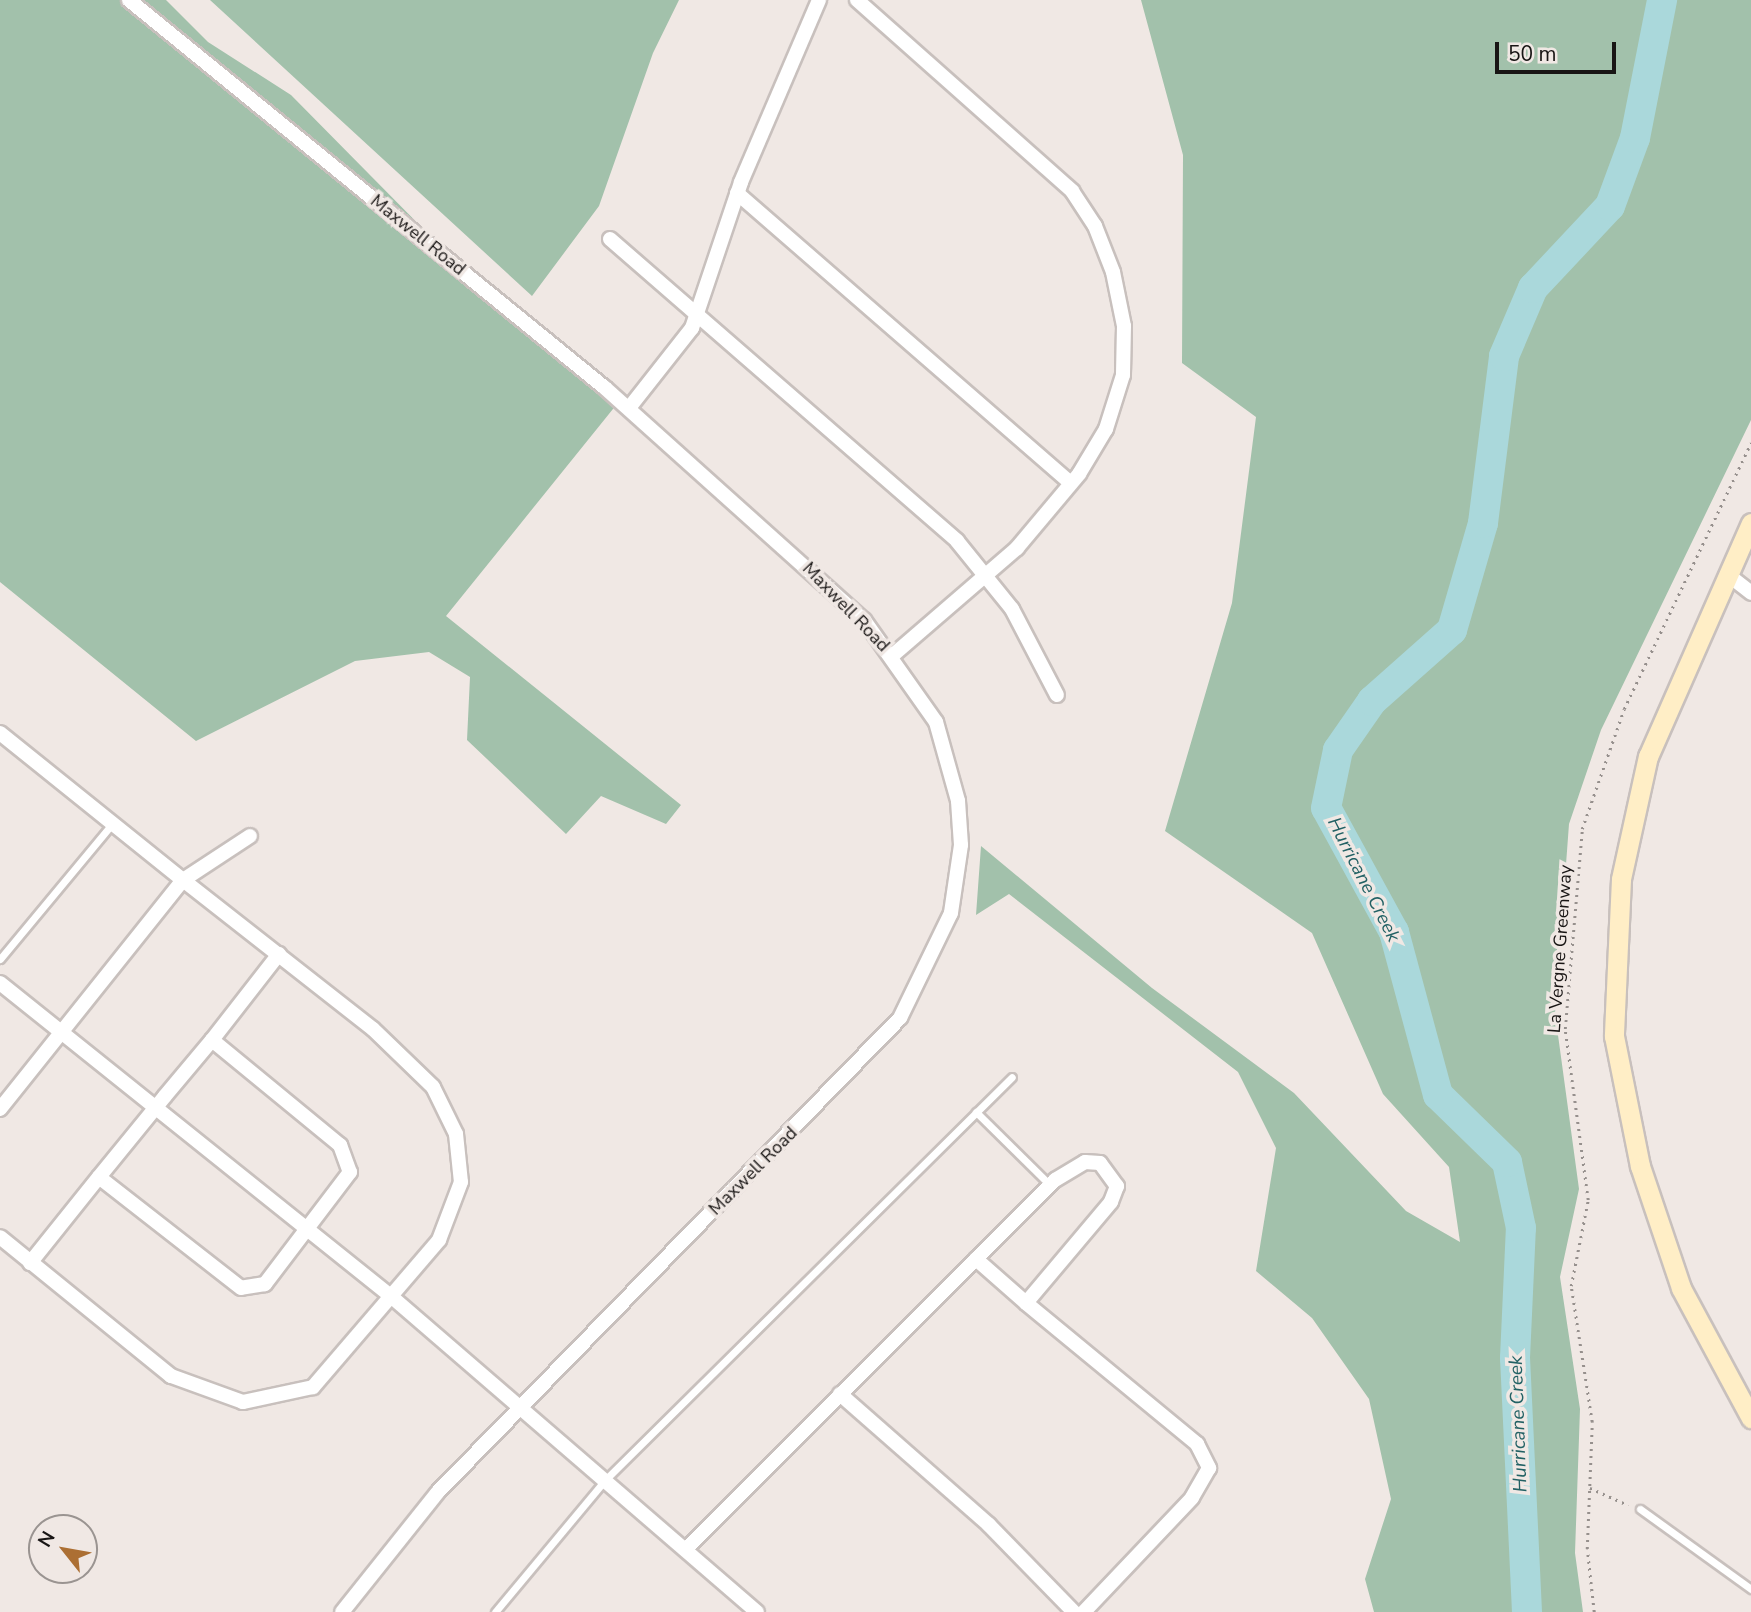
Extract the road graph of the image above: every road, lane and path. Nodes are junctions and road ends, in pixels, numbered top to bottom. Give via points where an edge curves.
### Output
1 (129, 0) edge
2 (819, 0) edge
3 (857, 0) edge
4 (737, 193) junction
5 (610, 239) dead end
6 (697, 315) junction
7 (629, 408) junction
8 (1751, 443) edge
9 (1071, 483) junction
10 (1751, 523) edge
11 (1727, 575) junction
12 (987, 577) junction
13 (1751, 593) edge
14 (893, 655) junction
15 (1056, 695) dead end
16 (0, 733) edge
17 (112, 824) junction
18 (250, 836) dead end
19 (183, 880) junction
20 (279, 954) junction
21 (0, 959) edge
22 (0, 983) edge
23 (62, 1032) junction
24 (212, 1040) junction
25 (1012, 1077) dead end
26 (156, 1107) junction
27 (0, 1109) edge
28 (976, 1112) junction
29 (99, 1177) junction
30 (1050, 1185) junction
31 (311, 1231) junction
32 (0, 1237) edge
33 (976, 1259) junction
34 (30, 1263) junction
35 (392, 1297) junction
36 (1026, 1303) junction
37 (840, 1394) junction
38 (520, 1406) junction
39 (1751, 1418) edge
40 (606, 1479) junction
41 (1590, 1488) junction
42 (1640, 1509) joint
43 (686, 1549) junction
44 (1751, 1588) edge
45 (342, 1612) edge
46 (495, 1612) edge
47 (757, 1612) edge
48 (1074, 1612) edge
49 (1084, 1612) edge
50 (1594, 1612) edge

1 - 7 street, Maxwell Road
2 - 4 street
3 - 9 street via 1072,191 1095,226 1124,326 1123,375 1105,429
4 - 6 street
4 - 9 street
5 - 6 street
6 - 7 street via 668,365
6 - 12 street via 931,517
7 - 14 street, Maxwell Road via 779,540
8 - 41 path, La Vergne Greenway via 1619,721 1594,783 1578,855 1569,973 1569,1076 1588,1200 1571,1286 1592,1422
9 - 12 street
10 - 11 main road
11 - 13 street
11 - 39 main road via 1648,756 1622,879 1614,1036 1640,1166 1681,1288
12 - 14 street
12 - 15 street via 1029,637
14 - 38 street, Maxwell Road via 936,722 958,801 958,877 928,973 876,1049
16 - 17 street
17 - 19 street
17 - 21 lane
18 - 19 street
19 - 20 street
19 - 23 street
20 - 24 street
20 - 35 street via 373,1029 433,1087 456,1133 457,1194 439,1240
22 - 23 street
23 - 26 street
23 - 27 street
24 - 26 street
24 - 31 street via 348,1155 341,1192
25 - 28 lane
26 - 29 street
26 - 31 street
28 - 30 lane
28 - 40 lane
29 - 31 street via 241,1287 265,1284
29 - 34 street
30 - 33 street
30 - 36 street via 1085,1162 1112,1171 1117,1186 1111,1202
31 - 35 street
32 - 34 street
33 - 36 street
33 - 37 street
34 - 35 street via 172,1376 243,1402 313,1387
35 - 38 street
36 - 49 street via 1208,1457 1209,1468 1192,1498
37 - 43 street
37 - 48 street via 989,1525
38 - 40 street
38 - 45 street, Maxwell Road via 437,1493
40 - 43 street
40 - 46 lane
41 - 42 path
41 - 50 path, La Vergne Greenway
42 - 44 lane
43 - 47 street

